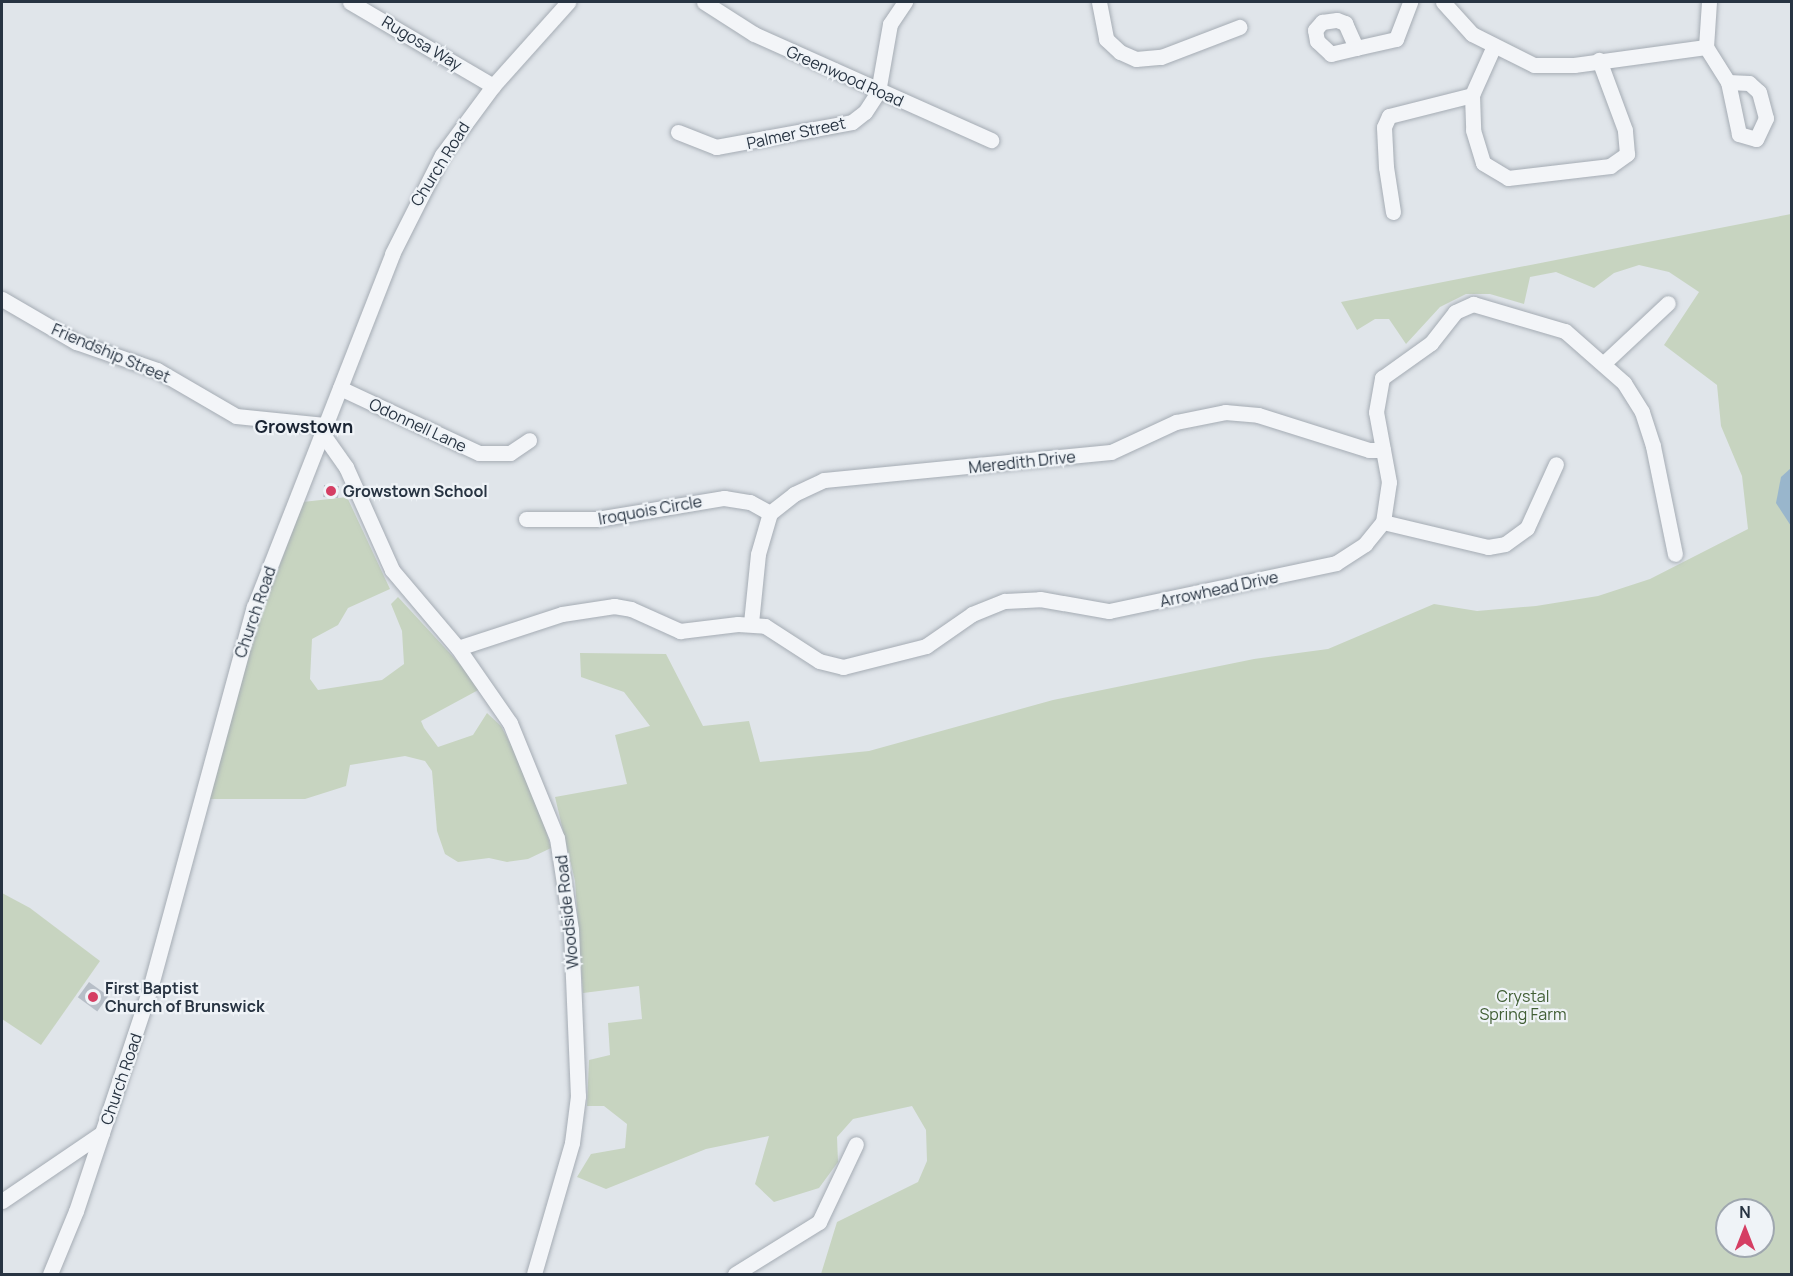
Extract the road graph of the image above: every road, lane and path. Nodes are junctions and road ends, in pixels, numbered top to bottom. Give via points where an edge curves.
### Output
1 (350, 2) edge
2 (568, 2) edge
3 (704, 2) edge
4 (905, 2) edge
5 (1099, 2) edge
6 (1410, 2) edge
7 (1443, 2) edge
8 (1709, 2) edge
9 (1239, 27) dead end
10 (1706, 46) junction
11 (1356, 48) dead end
12 (1493, 48) junction
13 (1599, 60) junction
14 (1728, 82) dead end
15 (493, 86) junction
16 (878, 92) junction
17 (1472, 95) junction
18 (678, 132) dead end
19 (991, 140) dead end
20 (1394, 212) dead end
21 (2, 299) edge
22 (1668, 303) dead end
23 (1605, 362) junction
24 (340, 388) junction
25 (324, 429) junction
26 (529, 440) dead end
27 (1383, 450) junction
28 (1556, 464) dead end
29 (770, 513) junction
30 (526, 519) dead end
31 (1383, 522) junction
32 (1675, 554) dead end
33 (751, 623) junction
34 (458, 648) junction
35 (102, 1133) junction
36 (856, 1144) dead end
37 (2, 1201) edge
38 (50, 1275) edge
39 (534, 1275) edge
40 (735, 1275) edge

1 - 15 street, Rugosa Way
2 - 15 street, Church Road
3 - 16 street, Greenwood Road via 754,34
4 - 16 street, Palmer Street via 890,24
5 - 9 street via 1106,39 1120,52 1136,59 1161,57
6 - 11 street via 1396,39
7 - 12 street via 1457,20
8 - 10 street
10 - 13 street
10 - 14 street
12 - 13 street via 1534,65
12 - 17 street
13 - 17 street via 1628,142 1626,154 1610,166 1533,178 1499,176 1478,153
15 - 24 street, Church Road via 442,154 410,213
16 - 18 street, Palmer Street via 859,118 835,128 707,147
16 - 19 street, Greenwood Road
17 - 20 street via 1386,120 1386,167
21 - 25 street, Friendship Street via 76,342 157,370 236,416
22 - 23 street
23 - 27 street via 1556,327 1482,304 1463,306 1431,343 1382,378 1376,405
23 - 32 street via 1630,391 1646,423
24 - 25 street, Church Road
24 - 26 street, Odonnell Lane via 479,453 510,453
25 - 34 street, Woodside Road via 346,467 392,570
25 - 35 street, Church Road via 247,629 151,985
27 - 29 street, Meredith Drive via 1369,450 1258,415 1208,413 1176,422 1111,452 824,480 794,494
27 - 31 street via 1389,482
28 - 31 street via 1527,528 1505,544 1479,545
29 - 30 street, Iroquois Circle via 750,502 724,498 597,519
29 - 33 street via 758,554
31 - 33 street, Arrowhead Drive via 1351,555 1319,568 1109,611 1040,599 1005,601 972,614 926,646 843,667 819,661 782,633
33 - 34 street, Arrowhead Drive via 680,632 631,609 596,606
34 - 39 street, Woodside Road via 521,742 551,816 567,884 578,1048 576,1120
35 - 37 street
35 - 38 street, Church Road
36 - 40 street via 819,1222

